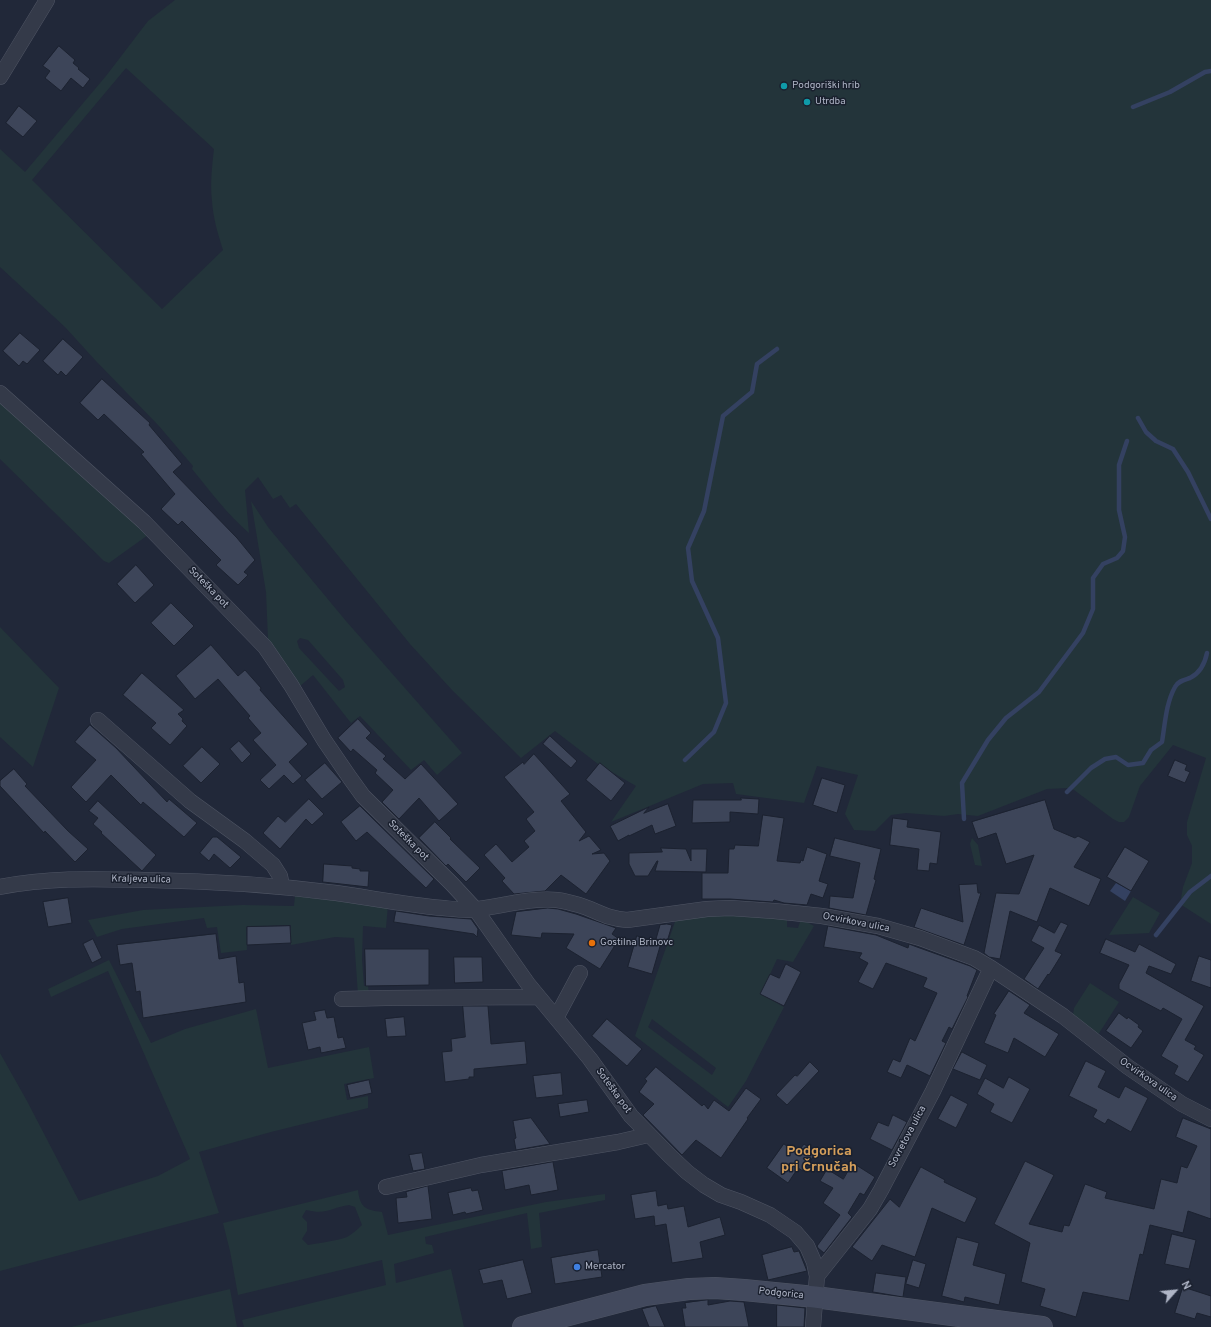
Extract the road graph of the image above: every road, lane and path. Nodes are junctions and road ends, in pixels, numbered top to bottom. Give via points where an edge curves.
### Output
1 (47, 0) edge
2 (1, 73) edge
3 (0, 393) edge
4 (98, 720) dead end
5 (0, 886) edge
6 (282, 887) junction
7 (476, 910) junction
8 (991, 968) junction
9 (580, 973) dead end
10 (538, 997) junction
11 (342, 999) dead end
12 (556, 1018) junction
13 (1211, 1119) edge
14 (648, 1135) junction
15 (386, 1187) dead end
16 (817, 1276) junction
17 (815, 1298) junction
18 (530, 1326) edge
19 (812, 1327) edge
20 (1042, 1327) edge

1 - 2 street
3 - 7 street, Soteška pot via 144,522 265,647 338,763 363,796
4 - 6 street via 190,801 274,865
5 - 6 street, Kraljeva ulica via 88,878
6 - 7 street, Kraljeva ulica
7 - 8 street, Ocvirkova ulica via 556,900 579,905 619,920 730,908 822,916 878,926 920,938 974,958
7 - 10 street, Soteška pot
8 - 13 street, Ocvirkova ulica via 1064,1016 1128,1067 1182,1104
8 - 16 street, Sovretova ulica via 933,1091 870,1209
9 - 12 street
10 - 11 street
10 - 12 street, Soteška pot
12 - 14 street, Soteška pot
14 - 15 street via 481,1165
14 - 16 street, Soteška pot via 687,1172 712,1190 770,1214 795,1232 807,1246
16 - 17 street
17 - 18 main road, Podgorica via 715,1288 666,1291
17 - 19 street
17 - 20 main road, Podgorica

